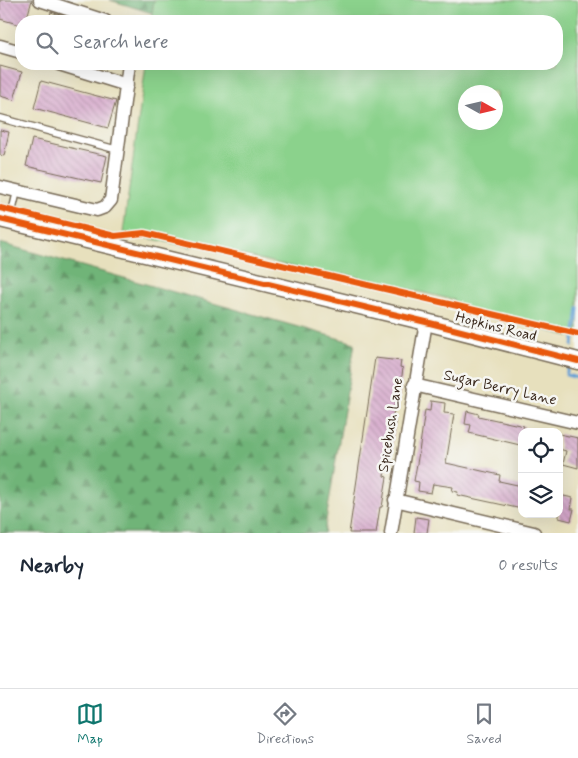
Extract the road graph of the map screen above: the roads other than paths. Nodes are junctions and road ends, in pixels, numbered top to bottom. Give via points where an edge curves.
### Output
1 (40, 0) edge
2 (86, 15) edge
3 (0, 46) edge
4 (15, 50) edge
5 (80, 70) edge
6 (128, 70) edge
7 (127, 84) junction
8 (0, 118) edge
9 (118, 150) junction
10 (1, 190) edge
11 (17, 191) junction
12 (5, 220) edge
13 (426, 322) junction
14 (578, 361) edge
15 (414, 385) junction
16 (578, 423) edge
17 (395, 500) junction
18 (391, 533) edge
19 (534, 533) edge

1 - 2 street
3 - 4 street
5 - 7 street
6 - 7 street
7 - 9 street
8 - 9 lane
9 - 11 street via 111,200 98,210
10 - 11 street
11 - 12 lane
12 - 13 street, Hopkins Road
13 - 14 street, Hopkins Road
13 - 15 street, Spicebush Lane
15 - 16 street, Sugar Berry Lane
15 - 17 street, Spicebush Lane
17 - 18 street, Spicebush Lane
17 - 19 street

